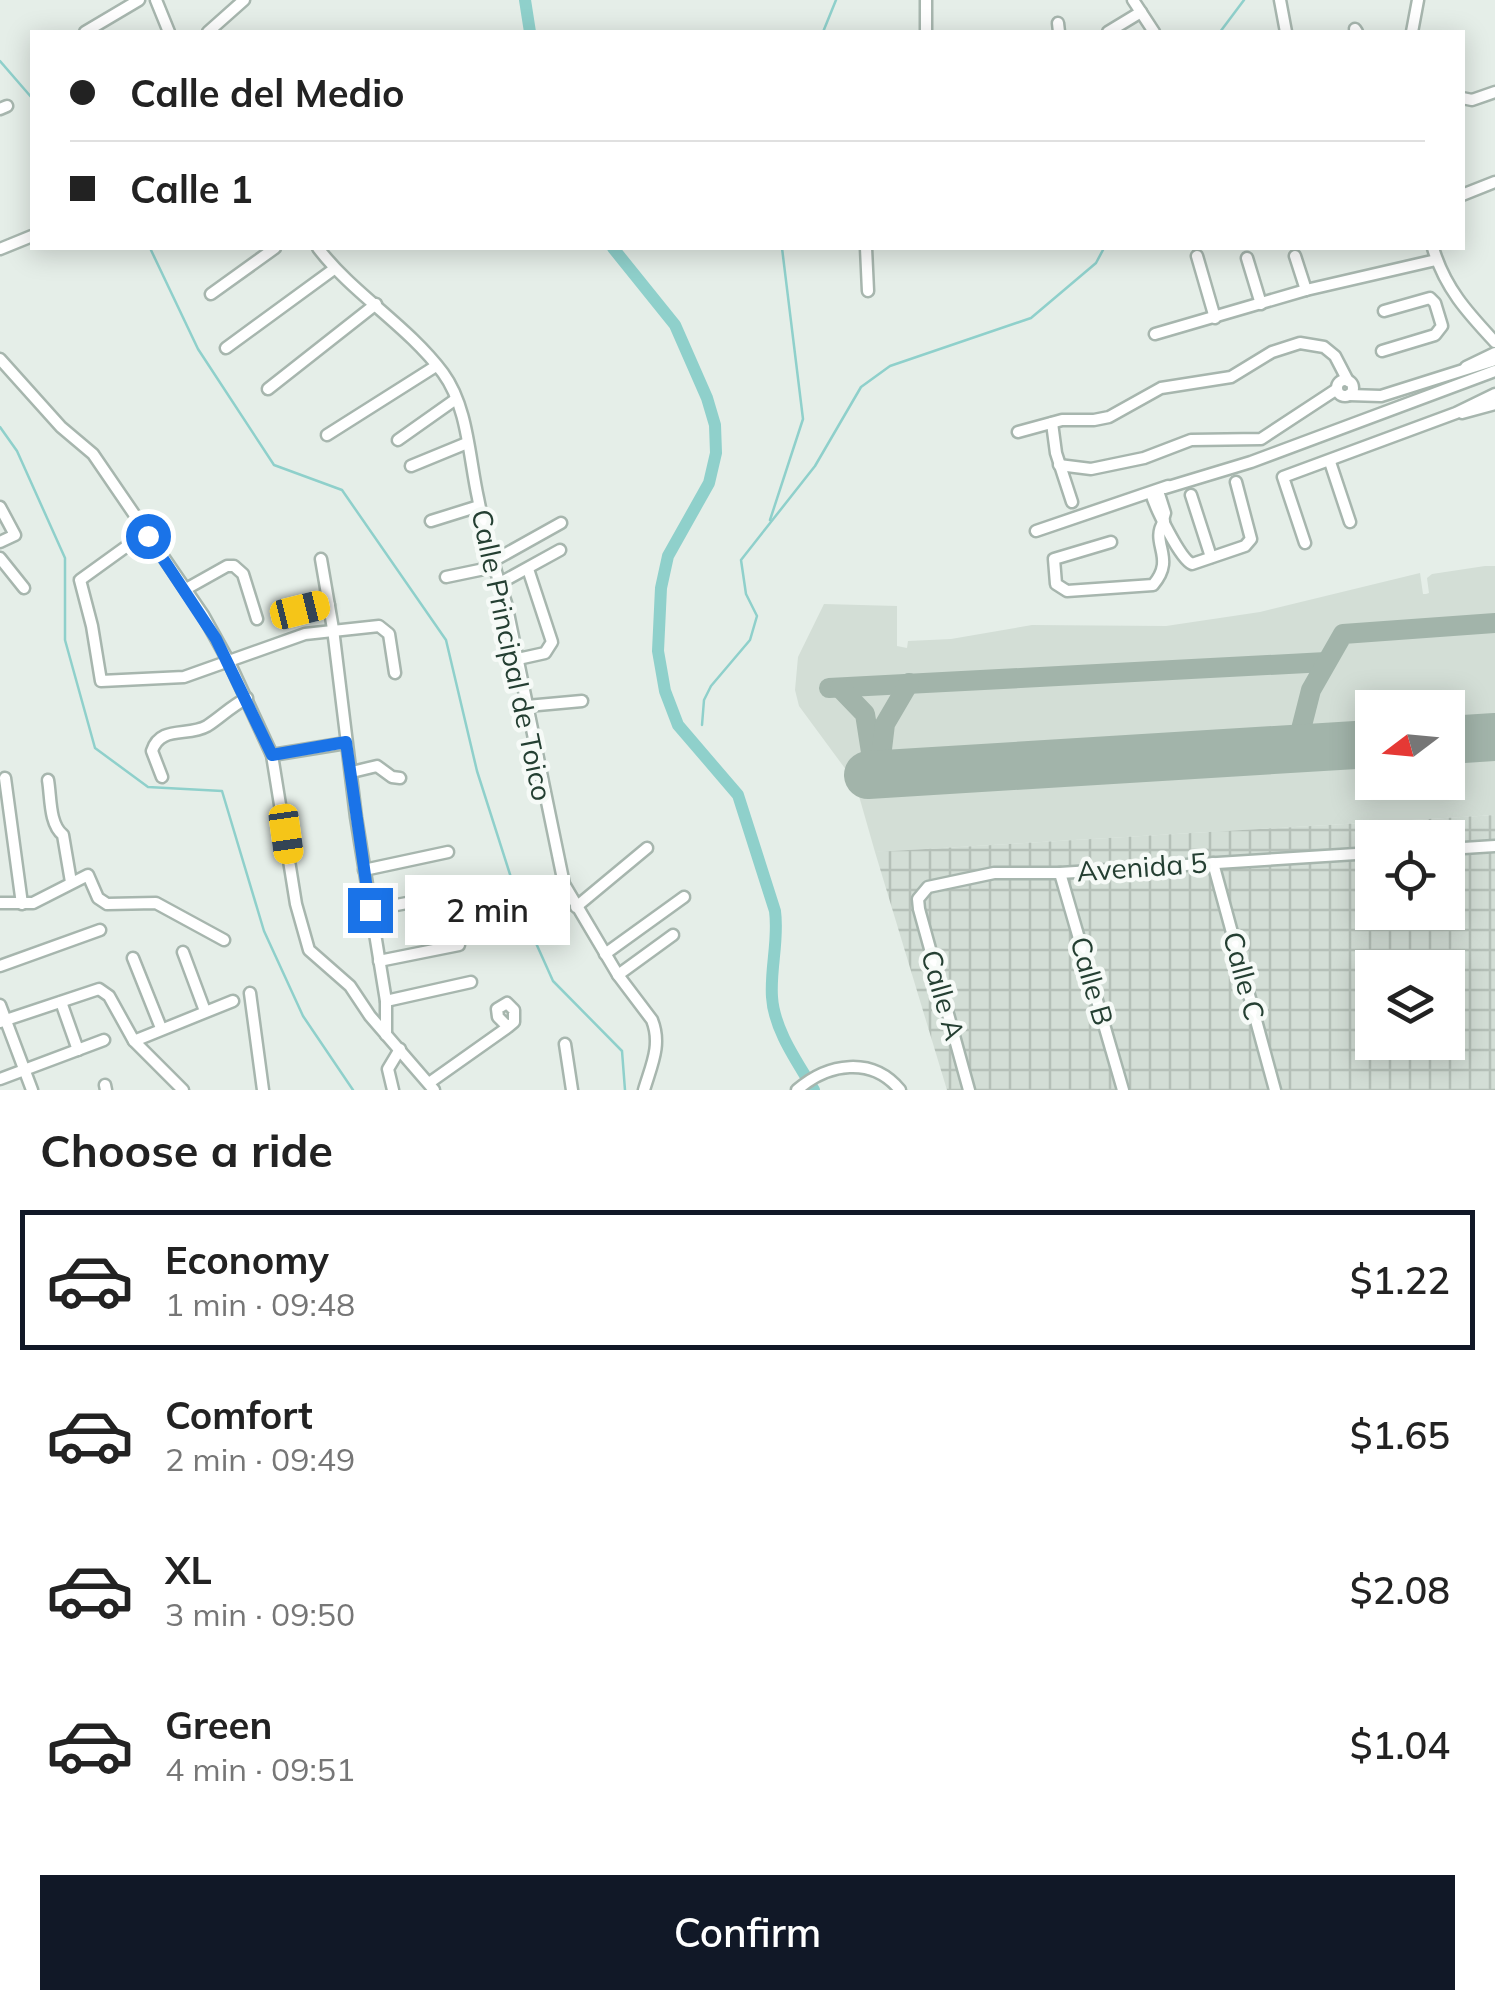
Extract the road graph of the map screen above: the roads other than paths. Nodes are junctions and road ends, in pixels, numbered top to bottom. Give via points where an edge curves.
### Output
1 (139, 0) edge
2 (244, 0) edge
3 (926, 0) edge
4 (1133, 0) edge
5 (1280, 0) edge
6 (1418, 0) edge
7 (159, 2) edge
8 (1141, 12) junction
9 (88, 30) edge
10 (168, 30) edge
11 (210, 30) edge
12 (926, 30) edge
13 (1111, 30) edge
14 (1153, 30) edge
15 (1286, 30) edge
16 (1412, 30) edge
17 (1495, 92) edge
18 (1465, 99) edge
19 (1495, 182) edge
20 (1465, 194) edge
21 (30, 237) edge
22 (0, 249) edge
23 (272, 250) edge
24 (320, 250) edge
25 (866, 250) edge
26 (1434, 254) edge
27 (1197, 256) dead end
28 (1295, 256) dead end
29 (1247, 258) dead end
30 (334, 269) junction
31 (1306, 290) junction
32 (868, 291) dead end
33 (211, 294) dead end
34 (376, 304) junction
35 (1260, 304) junction
36 (1462, 309) junction
37 (1384, 311) dead end
38 (1440, 316) junction
39 (1215, 318) junction
40 (1155, 334) dead end
41 (1495, 342) edge
42 (226, 348) dead end
43 (1382, 351) dead end
44 (1495, 356) edge
45 (0, 359) edge
46 (436, 366) junction
47 (1495, 371) edge
48 (1345, 388) junction
49 (268, 389) dead end
50 (456, 400) junction
51 (1493, 400) edge
52 (1052, 424) junction
53 (1018, 432) dead end
54 (327, 435) dead end
55 (398, 440) dead end
56 (467, 443) junction
57 (1330, 462) junction
58 (1060, 465) junction
59 (411, 466) dead end
60 (1236, 482) dead end
61 (1158, 491) junction
62 (1191, 495) dead end
63 (1072, 502) dead end
64 (479, 506) junction
65 (0, 507) edge
66 (1163, 520) junction
67 (431, 521) dead end
68 (1350, 522) dead end
69 (561, 523) dead end
70 (1036, 531) dead end
71 (148, 536) junction
72 (0, 542) edge
73 (1111, 542) dead end
74 (1305, 542) dead end
75 (560, 550) dead end
76 (0, 558) edge
77 (1211, 558) junction
78 (321, 559) dead end
79 (493, 564) junction
80 (528, 569) junction
81 (446, 578) dead end
82 (500, 584) junction
83 (24, 588) dead end
84 (186, 589) junction
85 (330, 605) junction
86 (278, 616) dead end
87 (257, 619) dead end
88 (333, 629) junction
89 (518, 659) junction
90 (229, 662) junction
91 (395, 673) dead end
92 (246, 698) junction
93 (582, 700) dead end
94 (526, 706) junction
95 (346, 742) junction
96 (272, 755) junction
97 (352, 772) junction
98 (162, 777) dead end
99 (5, 778) dead end
100 (400, 778) dead end
101 (48, 780) dead end
102 (1495, 846) edge
103 (648, 848) dead end
104 (1465, 848) edge
105 (448, 852) dead end
106 (1355, 854) edge
107 (1213, 863) junction
108 (364, 870) junction
109 (1060, 873) junction
110 (71, 882) junction
111 (465, 892) dead end
112 (684, 897) dead end
113 (918, 899) joint
114 (0, 903) edge
115 (22, 904) junction
116 (576, 907) junction
117 (370, 910) junction
118 (100, 930) dead end
119 (673, 935) dead end
120 (224, 940) dead end
121 (460, 945) dead end
122 (183, 952) dead end
123 (605, 954) junction
124 (133, 958) dead end
125 (379, 961) junction
126 (0, 966) edge
127 (618, 975) junction
128 (471, 982) dead end
129 (250, 993) dead end
130 (233, 1001) dead end
131 (61, 1002) junction
132 (386, 1002) junction
133 (0, 1005) edge
134 (205, 1011) junction
135 (3, 1021) edge
136 (160, 1028) junction
137 (508, 1028) dead end
138 (386, 1035) junction
139 (104, 1040) dead end
140 (134, 1041) junction
141 (565, 1044) dead end
142 (400, 1049) junction
143 (78, 1050) junction
144 (25, 1072) junction
145 (0, 1079) edge
146 (432, 1086) edge
147 (798, 1088) edge
148 (32, 1090) edge
149 (183, 1090) edge
150 (263, 1090) edge
151 (392, 1090) edge
152 (572, 1090) edge
153 (644, 1090) edge
154 (900, 1090) edge
155 (969, 1090) edge
156 (1123, 1090) edge
157 (1275, 1090) edge

1 - 9 street
2 - 11 street
3 - 12 street
4 - 8 street
5 - 15 street
6 - 16 street
7 - 10 street
8 - 13 street
8 - 14 street
17 - 18 street
19 - 20 street
21 - 22 street
23 - 33 street
24 - 30 street, Calle Principal de Toico
25 - 32 street
26 - 31 street
26 - 36 street
27 - 39 street
28 - 31 street
29 - 35 street
30 - 34 street, Calle Principal de Toico
30 - 42 street
31 - 35 street
34 - 46 street, Calle Principal de Toico
34 - 49 street
35 - 39 street
36 - 38 street
36 - 41 street
37 - 38 street via 1430,298
38 - 43 street via 1438,334
39 - 40 street
44 - 48 street via 1374,397
45 - 71 street via 60,427 94,454
46 - 50 street, Calle Principal de Toico
46 - 54 street
47 - 61 street
48 - 52 street via 1335,356 1312,344 1284,347 1232,377 1162,388 1109,417
48 - 58 street via 1260,438 1192,440 1091,468
50 - 55 street
50 - 56 street, Calle Principal de Toico
51 - 57 street
52 - 53 street
52 - 58 street
56 - 59 street
56 - 64 street, Calle Principal de Toico
57 - 68 street
57 - 74 street via 1282,477
58 - 63 street
60 - 77 street via 1251,539
61 - 66 street
61 - 70 street
62 - 77 street
64 - 67 street
64 - 79 street, Calle Principal de Toico
65 - 72 street via 15,536
66 - 73 street via 1158,531 1165,558 1153,585 1067,591 1056,584 1054,559
66 - 77 street via 1186,562
69 - 79 street
71 - 84 street
71 - 90 street via 80,580 99,679 184,677
75 - 80 street
76 - 83 street
78 - 85 street
79 - 81 street
79 - 82 street, Calle Principal de Toico
80 - 82 street
80 - 89 street via 552,642 545,653
82 - 89 street, Calle Principal de Toico
84 - 87 street via 234,566 243,574
84 - 90 street
85 - 86 street
85 - 88 street
88 - 90 street
88 - 91 street via 386,629
88 - 95 street
89 - 94 street, Calle Principal de Toico
90 - 92 street
92 - 96 street
92 - 98 street via 207,726 157,740 152,751
93 - 94 street
94 - 116 street, Calle Principal de Toico via 557,862
95 - 96 street
95 - 97 street
96 - 138 street via 309,950 350,986
97 - 100 street via 377,766
97 - 108 street
99 - 115 street
101 - 110 street
102 - 104 street
103 - 116 street
105 - 108 street
106 - 107 street, Avenida 5
107 - 109 street, Avenida 5
107 - 157 street, Calle C
108 - 117 street
109 - 113 street, Avenida 5 via 952,880 928,887
109 - 156 street, Calle B
110 - 115 street
110 - 120 street via 88,875 107,904 156,904
111 - 117 street
112 - 123 street
113 - 155 street, Calle A
114 - 115 street
116 - 123 street, Calle Principal de Toico
117 - 125 street
118 - 126 street
119 - 127 street
121 - 125 street
122 - 134 street
123 - 127 street, Calle Principal de Toico
124 - 136 street
125 - 132 street
127 - 153 street, Calle Principal de Toico via 656,1030
128 - 132 street
129 - 150 street
130 - 134 street
131 - 135 street
131 - 140 street via 98,990
131 - 143 street
132 - 138 street
133 - 135 street
134 - 136 street
135 - 144 street
136 - 140 street
137 - 146 street
138 - 142 street
139 - 143 street
140 - 149 street
141 - 152 street
142 - 146 street
142 - 151 street via 388,1068
143 - 144 street
144 - 145 street
144 - 148 street
147 - 154 street via 856,1065 868,1066

